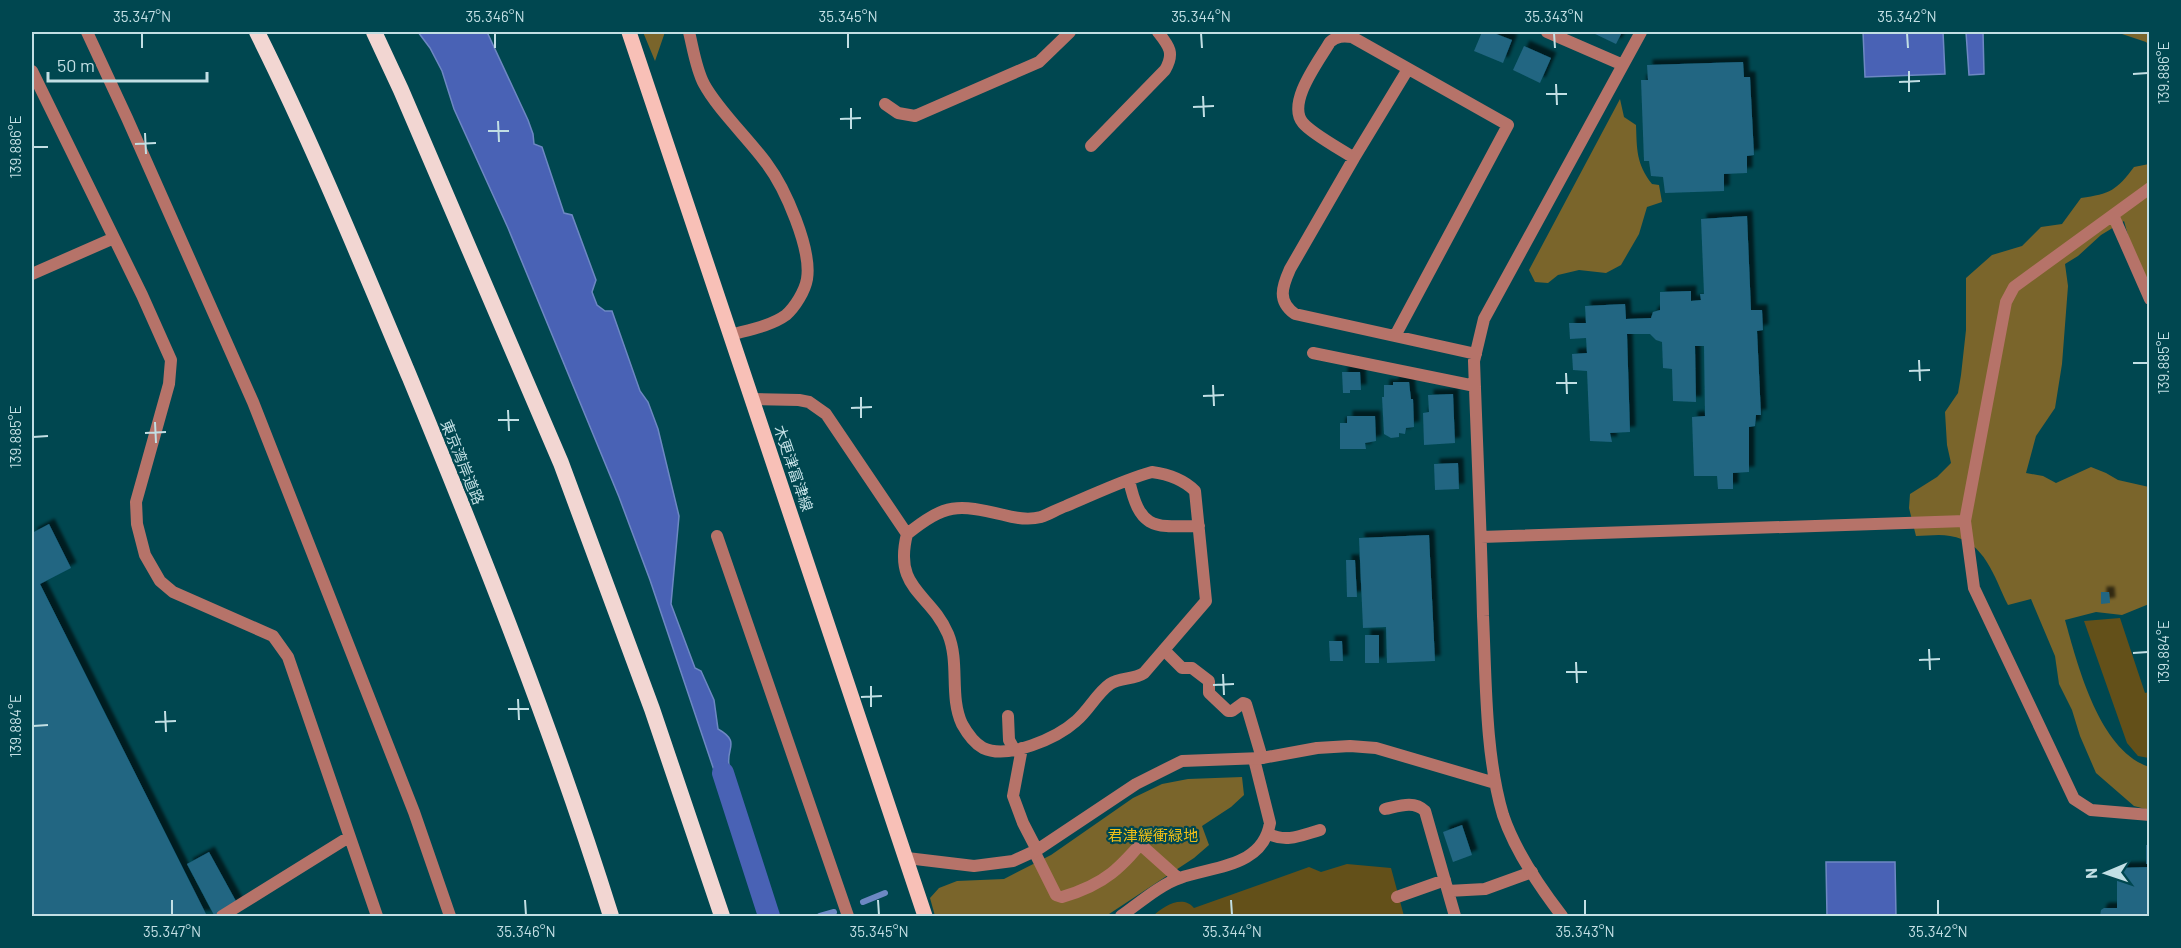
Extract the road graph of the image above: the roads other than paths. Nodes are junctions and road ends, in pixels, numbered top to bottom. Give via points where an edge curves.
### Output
1 (87, 32) edge
2 (257, 32) edge
3 (374, 32) edge
4 (629, 32) edge
5 (689, 32) edge
6 (1070, 32) edge
7 (1158, 32) edge
8 (1547, 32) edge
9 (1641, 32) edge
10 (1623, 65) junction
11 (1408, 69) junction
12 (32, 71) edge
13 (885, 105) dead end
14 (1091, 146) dead end
15 (1354, 158) junction
16 (2150, 188) edge
17 (2113, 215) junction
18 (114, 238) junction
19 (32, 274) edge
20 (2150, 299) edge
21 (730, 335) junction
22 (1395, 336) junction
23 (1313, 353) dead end
24 (1476, 354) junction
25 (1475, 386) junction
26 (752, 399) junction
27 (1129, 480) junction
28 (1965, 521) junction
29 (1199, 526) junction
30 (907, 534) junction
31 (717, 536) dead end
32 (1481, 537) junction
33 (1164, 650) junction
34 (1008, 716) dead end
35 (1018, 749) junction
36 (1258, 758) junction
37 (1495, 783) junction
38 (1385, 809) dead end
39 (2150, 815) edge
40 (1320, 830) dead end
41 (1151, 832) dead end
42 (1269, 834) junction
43 (350, 837) junction
44 (1140, 844) junction
45 (1036, 851) junction
46 (907, 858) junction
47 (1532, 872) junction
48 (1178, 878) junction
49 (1446, 885) junction
50 (1397, 897) dead end
51 (222, 916) edge
52 (377, 916) edge
53 (450, 916) edge
54 (611, 916) edge
55 (722, 916) edge
56 (848, 916) edge
57 (926, 916) edge
58 (1121, 916) edge
59 (1455, 916) edge
60 (1562, 916) edge

1 - 53 street via 253,402 414,812
2 - 54 highway, 東京湾岸道路 via 346,228 445,462 529,681
3 - 55 highway via 561,463 652,709
4 - 21 main road, 木更津富津線
5 - 21 street via 704,84 769,166 794,214 807,264 807,280 798,301 786,314
6 - 13 street via 1039,62 915,117
7 - 14 street via 1171,60
8 - 10 street
9 - 10 street
10 - 24 street via 1484,319
11 - 15 street
11 - 15 street via 1352,37 1336,37 1330,42 1303,88 1298,116 1304,125
11 - 22 street via 1508,125
12 - 18 street
15 - 22 street via 1290,270 1282,298 1287,309 1295,314
16 - 17 street
17 - 20 street
17 - 28 street via 2014,287 2007,302
18 - 19 street
18 - 43 street via 171,360 169,384 136,502 136,524 145,555 160,581 173,592 273,636 288,657
21 - 26 main road, 木更津富津線
22 - 24 street
23 - 25 street
24 - 25 street
25 - 32 street
26 - 30 street via 809,402 826,414
26 - 46 main road, 木更津富津線
27 - 29 street via 1133,500 1149,522 1163,527
27 - 29 street via 1152,472 1190,485 1195,491
27 - 30 street via 1040,518 1012,517 975,508 945,509
28 - 32 street
28 - 39 street via 1974,588 2074,799 2091,810
29 - 33 street via 1206,601
30 - 35 street via 903,559 906,574 948,634 953,649 956,703 963,725 981,747
31 - 56 street
32 - 37 street via 1486,693
33 - 35 street via 1138,677 1108,685 1077,721 1032,747
33 - 36 street via 1182,668 1192,668 1209,681 1209,693 1228,711 1246,704
34 - 35 street via 1009,740
35 - 45 street via 1013,796
36 - 37 street via 1317,748 1376,748
36 - 42 street
36 - 45 street via 1182,761 1136,784
37 - 47 street via 1504,817
38 - 49 street via 1408,804 1425,811
40 - 42 street via 1282,839
41 - 44 street
42 - 48 street via 1251,855 1234,864
43 - 51 street
43 - 52 street
44 - 45 street via 1122,866 1102,881 1059,898
44 - 48 street
45 - 46 street via 1013,861 975,866
46 - 57 main road, 木更津富津線
47 - 49 street via 1485,889
47 - 60 street
48 - 58 street
49 - 50 street
49 - 59 street

